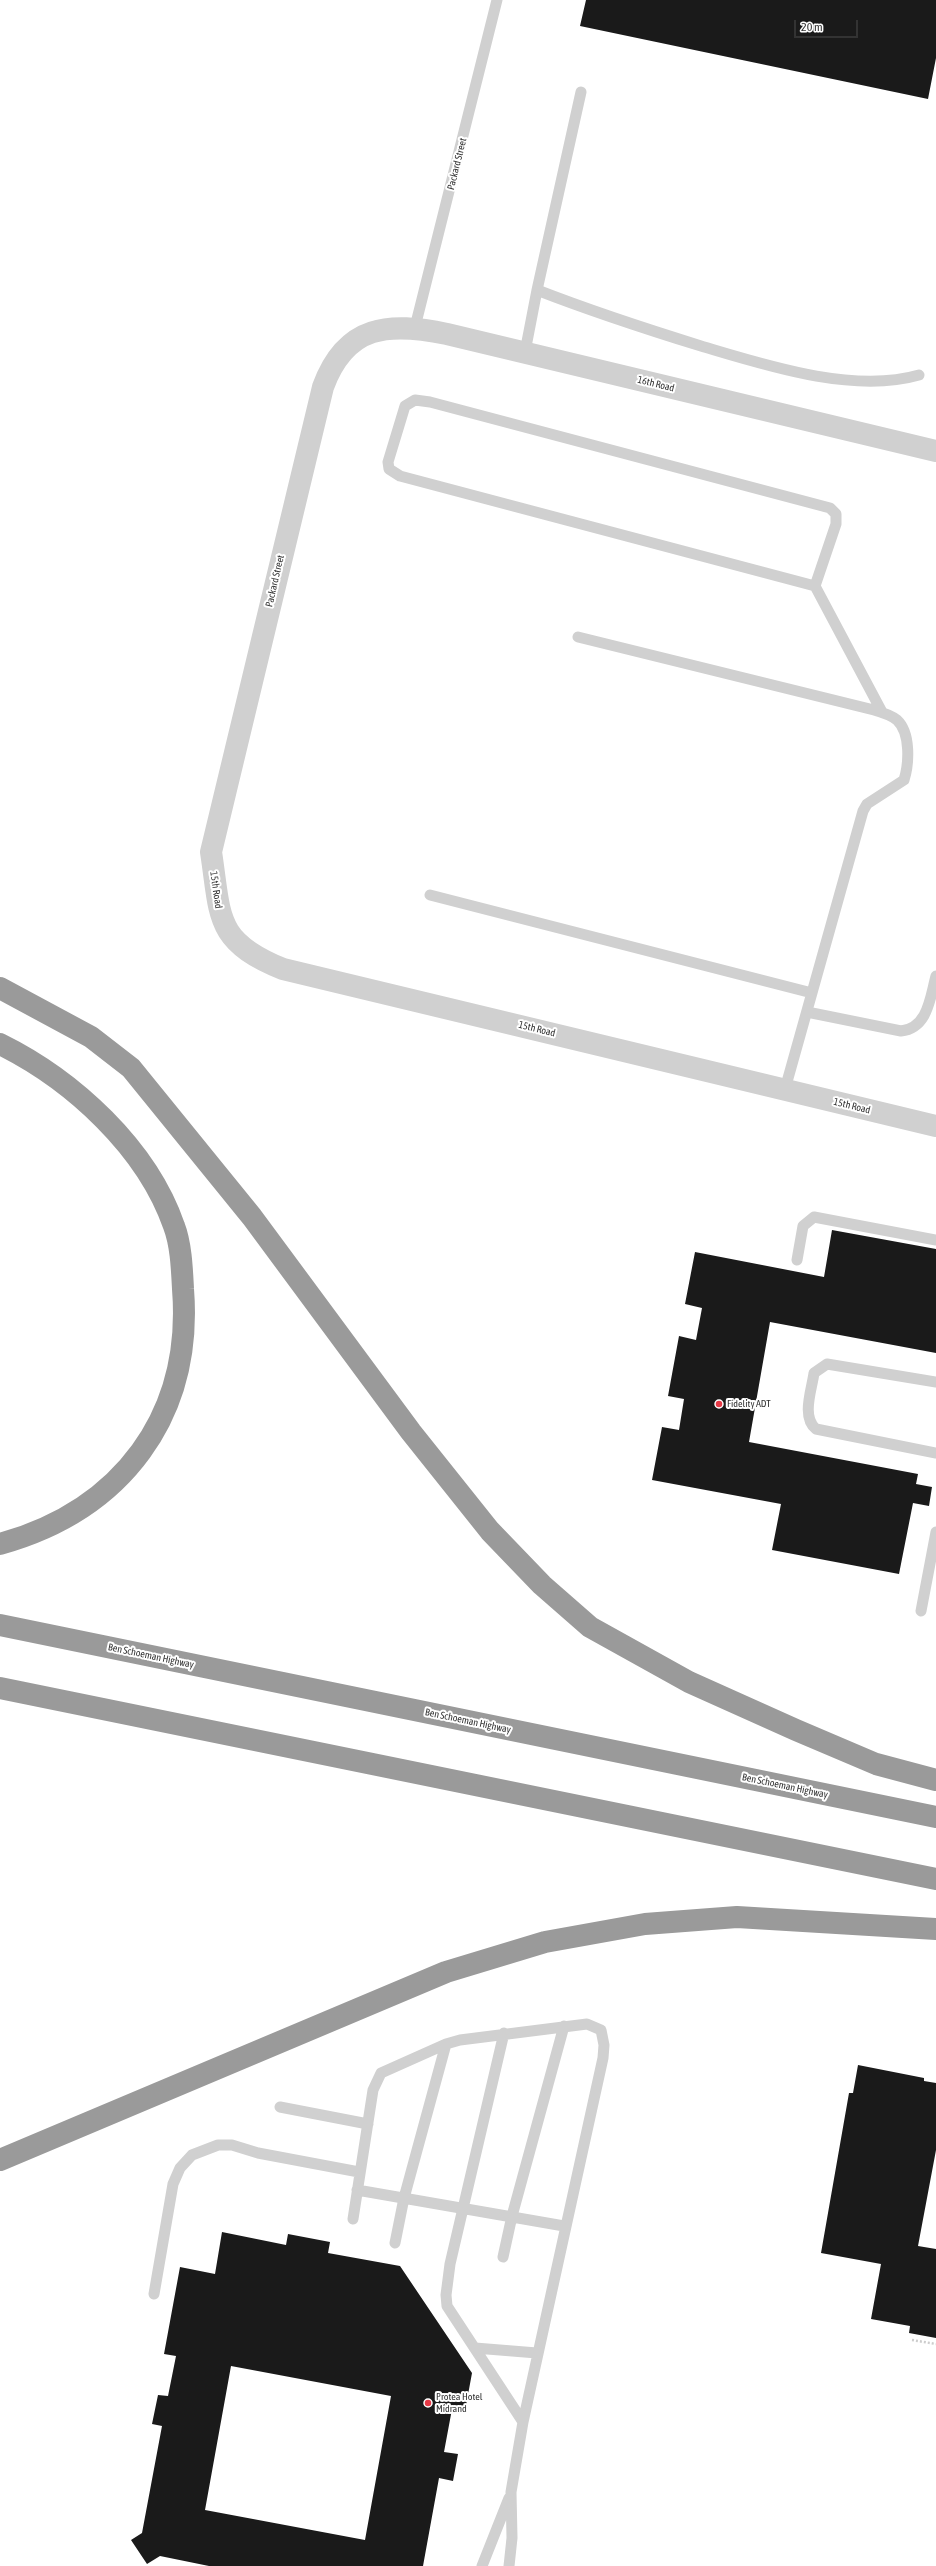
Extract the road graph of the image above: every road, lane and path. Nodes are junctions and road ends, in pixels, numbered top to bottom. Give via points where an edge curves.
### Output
1 (497, 0) edge
2 (581, 92) dead end
3 (537, 290) junction
4 (415, 327) junction
5 (375, 331) joint
6 (525, 352) junction
7 (919, 375) dead end
8 (936, 451) edge
9 (815, 586) junction
10 (578, 637) dead end
11 (882, 712) junction
12 (211, 852) joint
13 (430, 895) dead end
14 (936, 976) edge
15 (0, 988) edge
16 (812, 992) junction
17 (807, 1012) junction
18 (0, 1044) edge
19 (786, 1089) junction
20 (936, 1126) edge
21 (936, 1240) edge
22 (797, 1260) dead end
23 (936, 1382) edge
24 (936, 1453) edge
25 (936, 1532) edge
26 (0, 1544) edge
27 (921, 1611) dead end
28 (0, 1625) edge
29 (0, 1688) edge
30 (936, 1780) edge
31 (936, 1817) edge
32 (936, 1879) edge
33 (936, 1929) edge
34 (564, 2026) junction
35 (504, 2033) junction
36 (446, 2044) junction
37 (280, 2107) dead end
38 (368, 2124) junction
39 (0, 2160) edge
40 (359, 2172) junction
41 (357, 2190) junction
42 (404, 2198) junction
43 (463, 2208) junction
44 (512, 2216) junction
45 (353, 2219) dead end
46 (564, 2226) junction
47 (395, 2243) dead end
48 (503, 2257) dead end
49 (154, 2294) dead end
50 (912, 2340) dead end
51 (936, 2344) edge
52 (475, 2348) junction
53 (537, 2353) junction
54 (523, 2422) junction
55 (511, 2492) junction
56 (482, 2566) edge
57 (509, 2566) edge

1 - 4 lane, Packard Street
2 - 3 lane
3 - 6 lane
3 - 7 lane via 610,318 751,361 854,380 892,380
4 - 5 street, 16th Road via 394,326
4 - 6 street, 16th Road
5 - 12 street, Packard Street via 351,345 339,356 330,369 324,387
6 - 8 street, 16th Road
9 - 9 lane via 400,476 389,469 388,462 405,406 415,400 430,402 830,508 836,514 836,524
9 - 11 lane
10 - 11 lane
11 - 16 lane via 897,720 902,728 907,752 905,775 898,785 867,804 862,811
12 - 19 street, 15th Road via 218,911 228,930 240,946 258,958 283,969
13 - 16 lane
14 - 17 lane via 924,1017 917,1027 909,1030 901,1031
15 - 30 highway via 91,1037 131,1068 252,1217 411,1432 490,1532 542,1585 590,1627 689,1682 796,1730 876,1764
16 - 17 lane
17 - 19 lane
18 - 26 highway via 60,1080 113,1126 148,1174 175,1226 186,1319 181,1364 170,1401 153,1434 128,1470 96,1499 54,1523
19 - 20 street, 15th Road
21 - 22 lane via 814,1217 803,1226
23 - 24 lane via 827,1364 814,1373 808,1417 810,1424 816,1429
25 - 27 lane
28 - 31 highway, Ben Schoeman Highway
29 - 32 highway
33 - 39 highway via 737,1917 645,1924 545,1942 446,1972
34 - 35 lane
34 - 44 lane
34 - 46 lane via 593,2025 601,2030 604,2045
35 - 36 lane
35 - 43 lane
36 - 38 lane via 381,2073 373,2090
36 - 42 lane
37 - 38 lane
38 - 40 lane
40 - 41 lane
40 - 49 lane via 258,2153 232,2145 204,2148 192,2155 180,2168 173,2184
41 - 42 lane
41 - 45 lane
42 - 43 lane
42 - 47 lane
43 - 44 lane
43 - 52 lane via 448,2273 446,2301
44 - 46 lane
44 - 48 lane
46 - 53 lane
50 - 51 path
52 - 53 lane
52 - 54 lane
53 - 54 lane
54 - 55 lane
55 - 56 lane
55 - 57 lane via 512,2538

